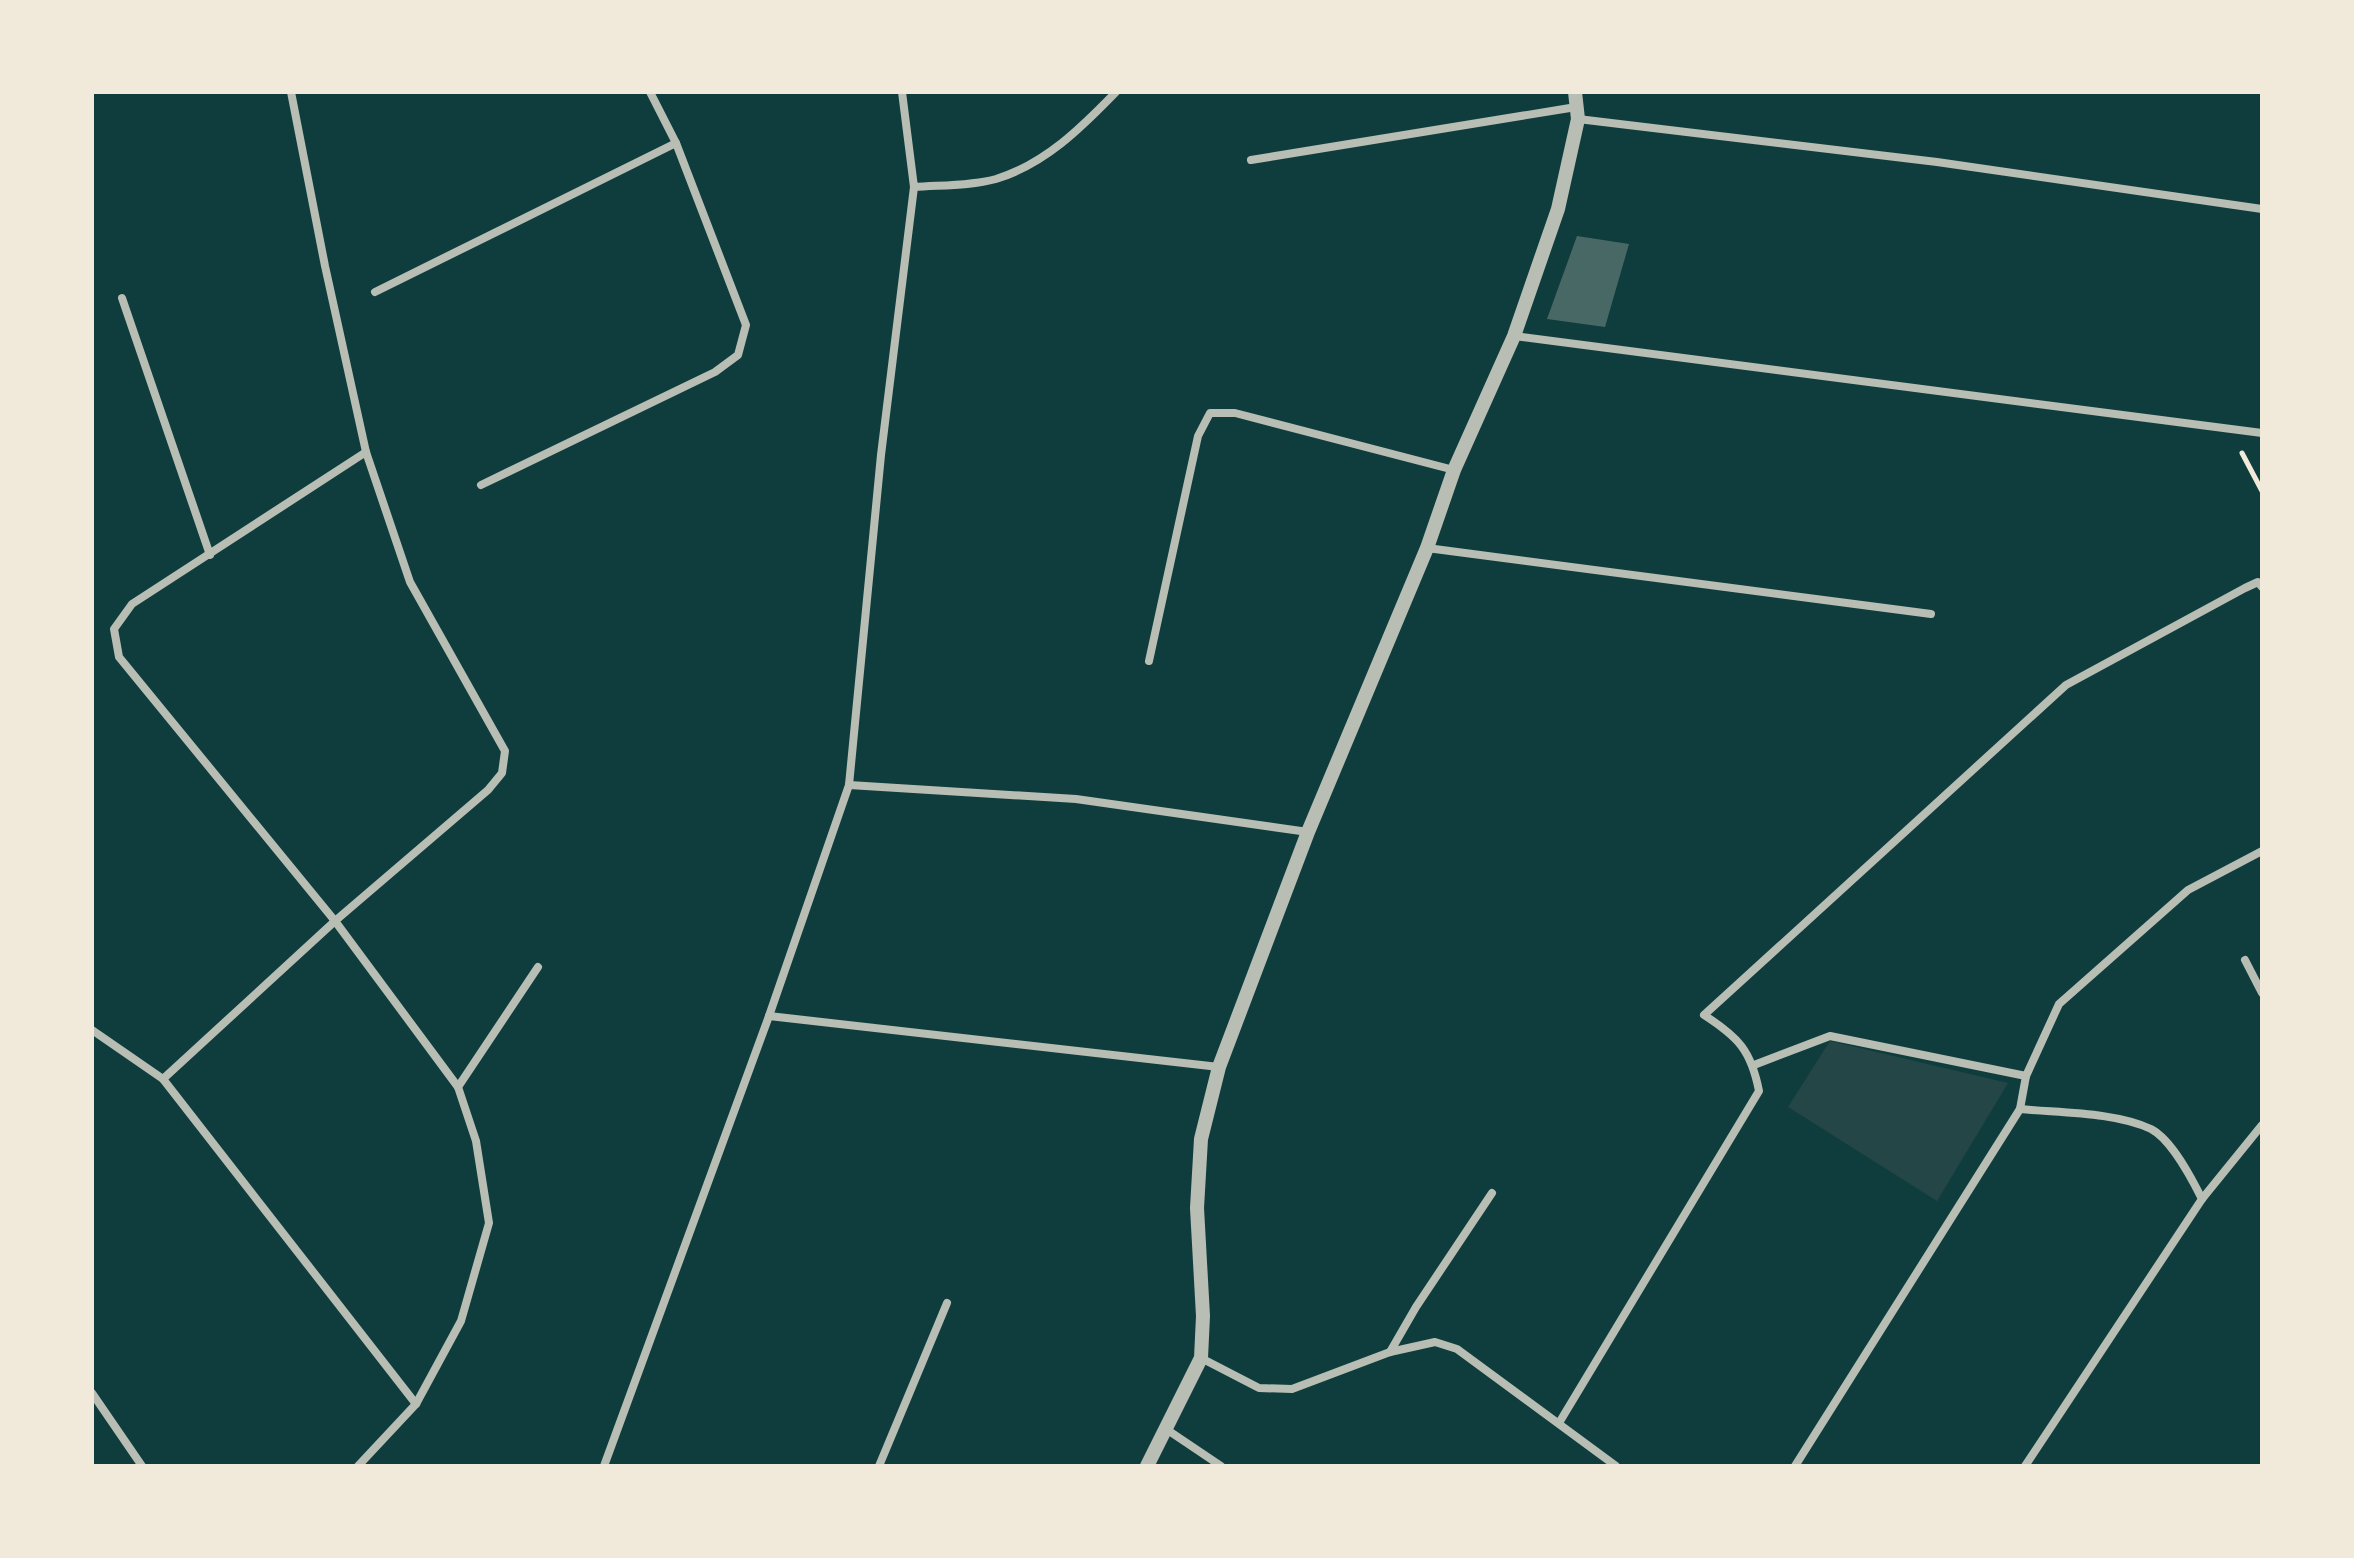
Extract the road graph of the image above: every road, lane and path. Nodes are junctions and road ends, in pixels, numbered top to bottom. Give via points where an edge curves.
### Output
1 (291, 92) edge
2 (650, 92) edge
3 (902, 92) edge
4 (1116, 92) edge
5 (1576, 106) edge
6 (676, 143) junction
7 (1251, 160) dead end
8 (914, 187) junction
9 (2262, 209) edge
10 (375, 292) dead end
11 (122, 298) dead end
12 (1514, 336) junction
13 (2227, 429) junction
14 (2262, 433) edge
15 (366, 452) junction
16 (1454, 470) junction
17 (481, 485) dead end
18 (2262, 491) edge
19 (1427, 548) junction
20 (210, 555) junction
21 (2260, 584) edge
22 (1931, 614) dead end
23 (1149, 661) dead end
24 (849, 785) junction
25 (1308, 832) junction
26 (2262, 851) edge
27 (335, 921) junction
28 (2245, 960) dead end
29 (538, 967) dead end
30 (2262, 993) edge
31 (769, 1016) junction
32 (92, 1030) edge
33 (1754, 1065) junction
34 (1219, 1067) junction
35 (2026, 1076) junction
36 (163, 1079) junction
37 (458, 1087) junction
38 (2020, 1109) junction
39 (2262, 1125) edge
40 (1492, 1193) dead end
41 (2202, 1199) junction
42 (947, 1303) dead end
43 (1390, 1352) junction
44 (1201, 1358) junction
45 (92, 1393) edge
46 (416, 1404) junction
47 (1559, 1423) junction
48 (1166, 1429) junction
49 (142, 1466) edge
50 (358, 1466) edge
51 (604, 1466) edge
52 (879, 1466) edge
53 (1147, 1466) edge
54 (1221, 1466) edge
55 (1616, 1466) edge
56 (1795, 1466) edge
57 (2025, 1466) edge

1 - 15 street
2 - 6 street
3 - 8 street
4 - 8 street via 1036,163 993,180
5 - 7 street
5 - 9 street
5 - 12 street via 1558,209
6 - 10 street
6 - 17 street via 746,325 738,355 715,372
8 - 24 street
11 - 20 street
12 - 13 street
12 - 16 street
13 - 14 street
13 - 18 path
15 - 20 street
15 - 27 street via 410,582 505,751 502,773 488,790
16 - 19 street
16 - 23 street via 1235,413 1210,413 1198,436
19 - 22 street
19 - 25 street
20 - 27 street via 132,604 114,629 119,657
21 - 33 street via 2066,685 1704,1015 1731,1033
24 - 25 street via 1076,799
24 - 31 street
25 - 34 street
26 - 35 street via 2188,890 2059,1004
27 - 36 street
27 - 37 street
28 - 30 street
29 - 37 street
31 - 34 street
31 - 51 street
32 - 36 street
33 - 35 street via 1830,1036
33 - 47 street via 1759,1091
34 - 44 street via 1201,1139
35 - 38 street
36 - 46 street
37 - 46 street via 476,1141 489,1223 461,1321
38 - 41 street via 2122,1120 2153,1130 2186,1167
38 - 56 street
39 - 41 street
40 - 43 street
41 - 57 street
42 - 52 street
43 - 44 street via 1292,1389 1259,1388
43 - 47 street via 1435,1342 1457,1349
44 - 48 street
45 - 49 street
46 - 50 street
47 - 55 street
48 - 53 street
48 - 54 street

